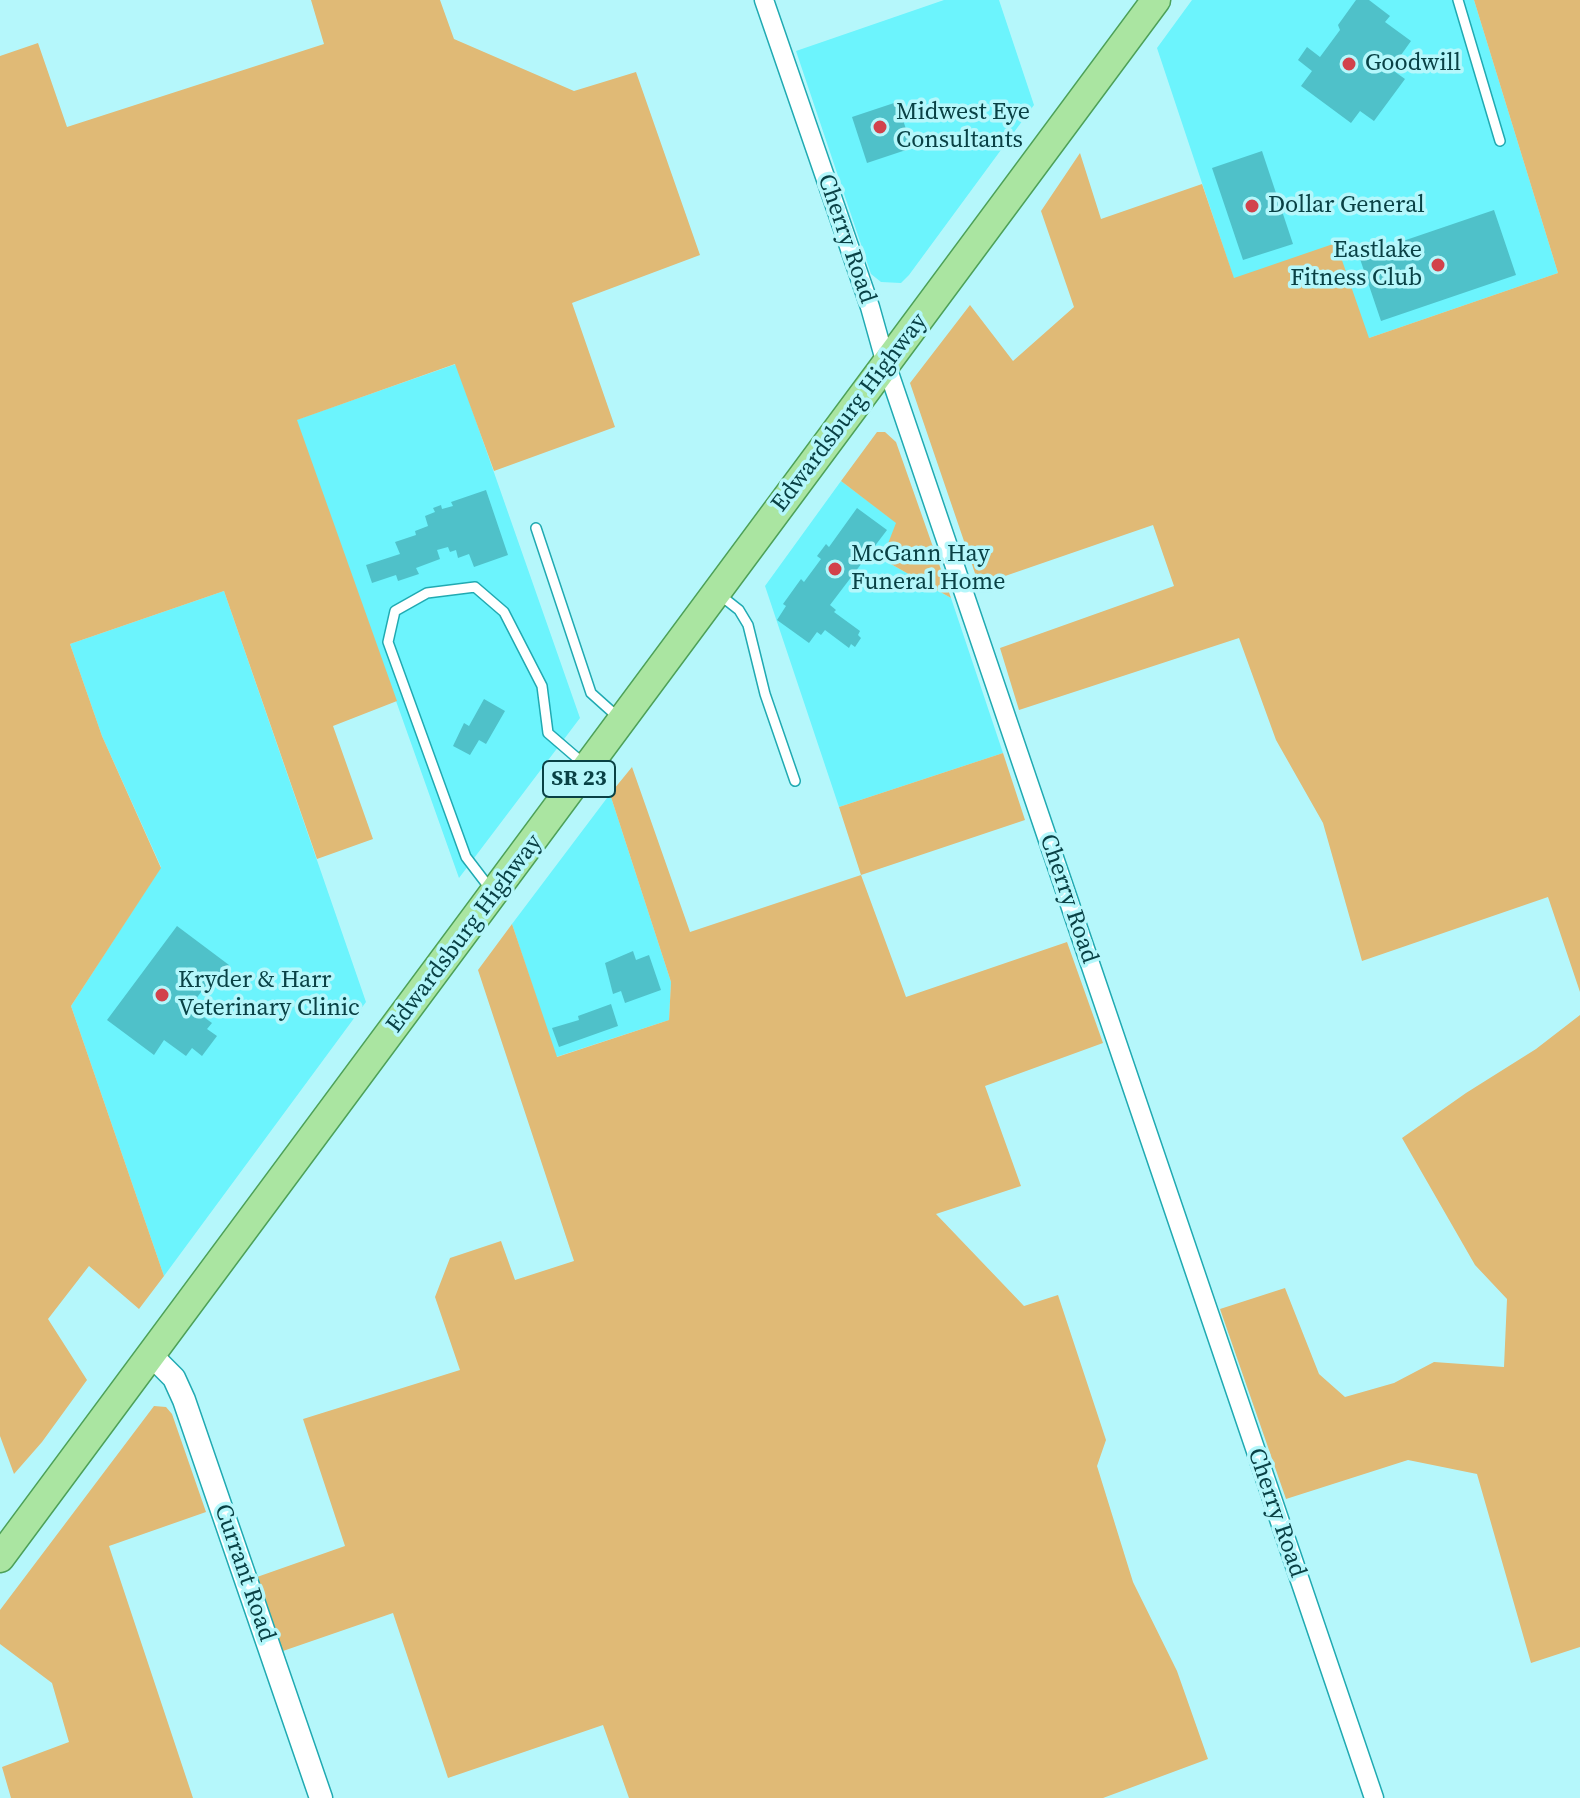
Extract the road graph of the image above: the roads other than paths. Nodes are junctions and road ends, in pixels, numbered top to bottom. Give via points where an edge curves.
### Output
1 (764, 0) edge
2 (1156, 0) edge
3 (1458, 0) edge
4 (1500, 141) dead end
5 (886, 364) junction
6 (536, 528) dead end
7 (717, 593) junction
8 (622, 721) junction
9 (588, 767) junction
10 (795, 781) dead end
11 (494, 894) junction
12 (152, 1356) junction
13 (0, 1558) edge
14 (321, 1798) edge
15 (1374, 1798) edge

1 - 5 street, Cherry Road
2 - 5 main road, Edwardsburg Highway / SR 23
3 - 4 lane
5 - 7 main road, Edwardsburg Highway / SR 23
5 - 15 street, Cherry Road
6 - 8 lane via 591,693
7 - 8 main road, Edwardsburg Highway / SR 23
7 - 10 lane via 748,625
8 - 9 main road, Edwardsburg Highway / SR 23
9 - 11 main road, Edwardsburg Highway / SR 23
9 - 11 lane via 548,733 542,686 504,612 475,587 427,593 395,611 388,642 466,857
11 - 12 main road, Edwardsburg Highway / SR 23
12 - 13 main road, Edwardsburg Highway / SR 23
12 - 14 street, Currant Road via 174,1378 184,1400

